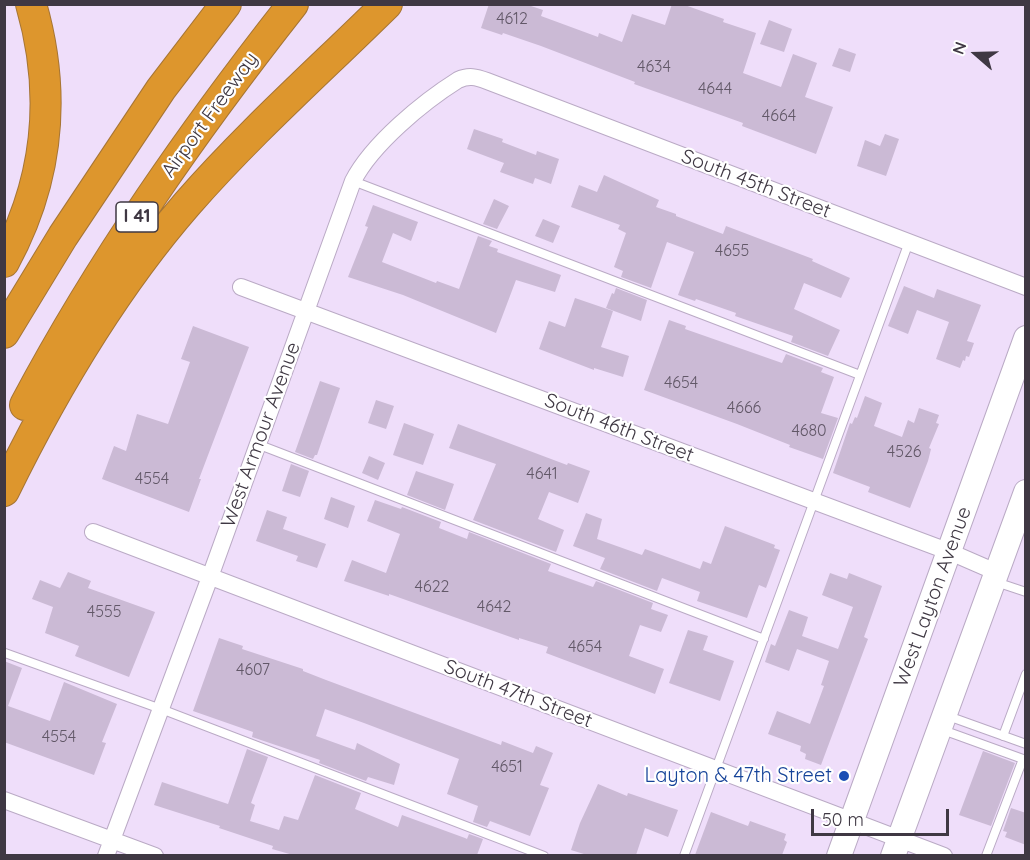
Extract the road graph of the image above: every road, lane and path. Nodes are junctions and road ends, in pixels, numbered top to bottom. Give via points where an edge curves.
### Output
1 (31, 4) edge
2 (226, 4) edge
3 (293, 4) edge
4 (387, 4) edge
5 (487, 81) joint
6 (352, 181) junction
7 (909, 242) junction
8 (4, 262) edge
9 (241, 287) dead end
10 (1026, 287) edge
11 (305, 310) junction
12 (4, 333) edge
13 (1026, 338) edge
14 (860, 375) junction
15 (257, 444) junction
16 (4, 445) edge
17 (4, 491) edge
18 (1026, 492) edge
19 (814, 501) junction
20 (93, 532) dead end
21 (950, 552) junction
22 (995, 576) junction
23 (210, 577) junction
24 (1026, 592) edge
25 (764, 639) junction
26 (5, 653) edge
27 (1026, 674) edge
28 (160, 709) junction
29 (942, 721) junction
30 (1003, 736) junction
31 (1026, 744) edge
32 (716, 769) junction
33 (4, 800) edge
34 (852, 821) junction
35 (111, 839) junction
36 (896, 847) edge
37 (106, 855) edge
38 (155, 855) edge
39 (544, 855) edge
40 (684, 855) edge
41 (839, 855) edge
42 (944, 855) edge
43 (986, 855) edge

1 - 8 highway via 43,63 45,143 29,207
2 - 12 highway, I 41 via 154,98
3 - 16 highway, Airport Freeway / I 41 via 184,147 133,223 81,304
4 - 17 highway via 186,205 114,299 73,363
5 - 6 street, West Armour Avenue via 466,77 445,88 365,160
5 - 7 street, South 45th Street
6 - 11 street, West Armour Avenue
6 - 14 lane
7 - 10 street, South 45th Street
7 - 14 lane
9 - 11 street, South 46th Street
11 - 15 street, West Armour Avenue
11 - 19 street, South 46th Street
13 - 21 main road, West Layton Avenue
14 - 19 lane
15 - 23 street, West Armour Avenue
15 - 25 lane
18 - 22 main road
19 - 21 street, South 46th Street
19 - 25 lane
20 - 23 street, South 47th Street
21 - 22 street, South 46th Street
21 - 34 main road, West Layton Avenue
22 - 24 lane
22 - 29 main road
23 - 28 street, West Armour Avenue
23 - 32 street, South 47th Street
25 - 32 lane
26 - 28 lane
27 - 30 lane
28 - 35 street, West Armour Avenue
28 - 39 lane
29 - 30 lane
29 - 36 main road
29 - 43 lane via 1023,759
30 - 31 lane
32 - 34 street, South 47th Street
32 - 40 lane
33 - 35 street
34 - 36 street, South 47th Street
34 - 41 main road, West Layton Avenue
35 - 37 street, West Armour Avenue
35 - 38 street
36 - 42 street, South 47th Street

